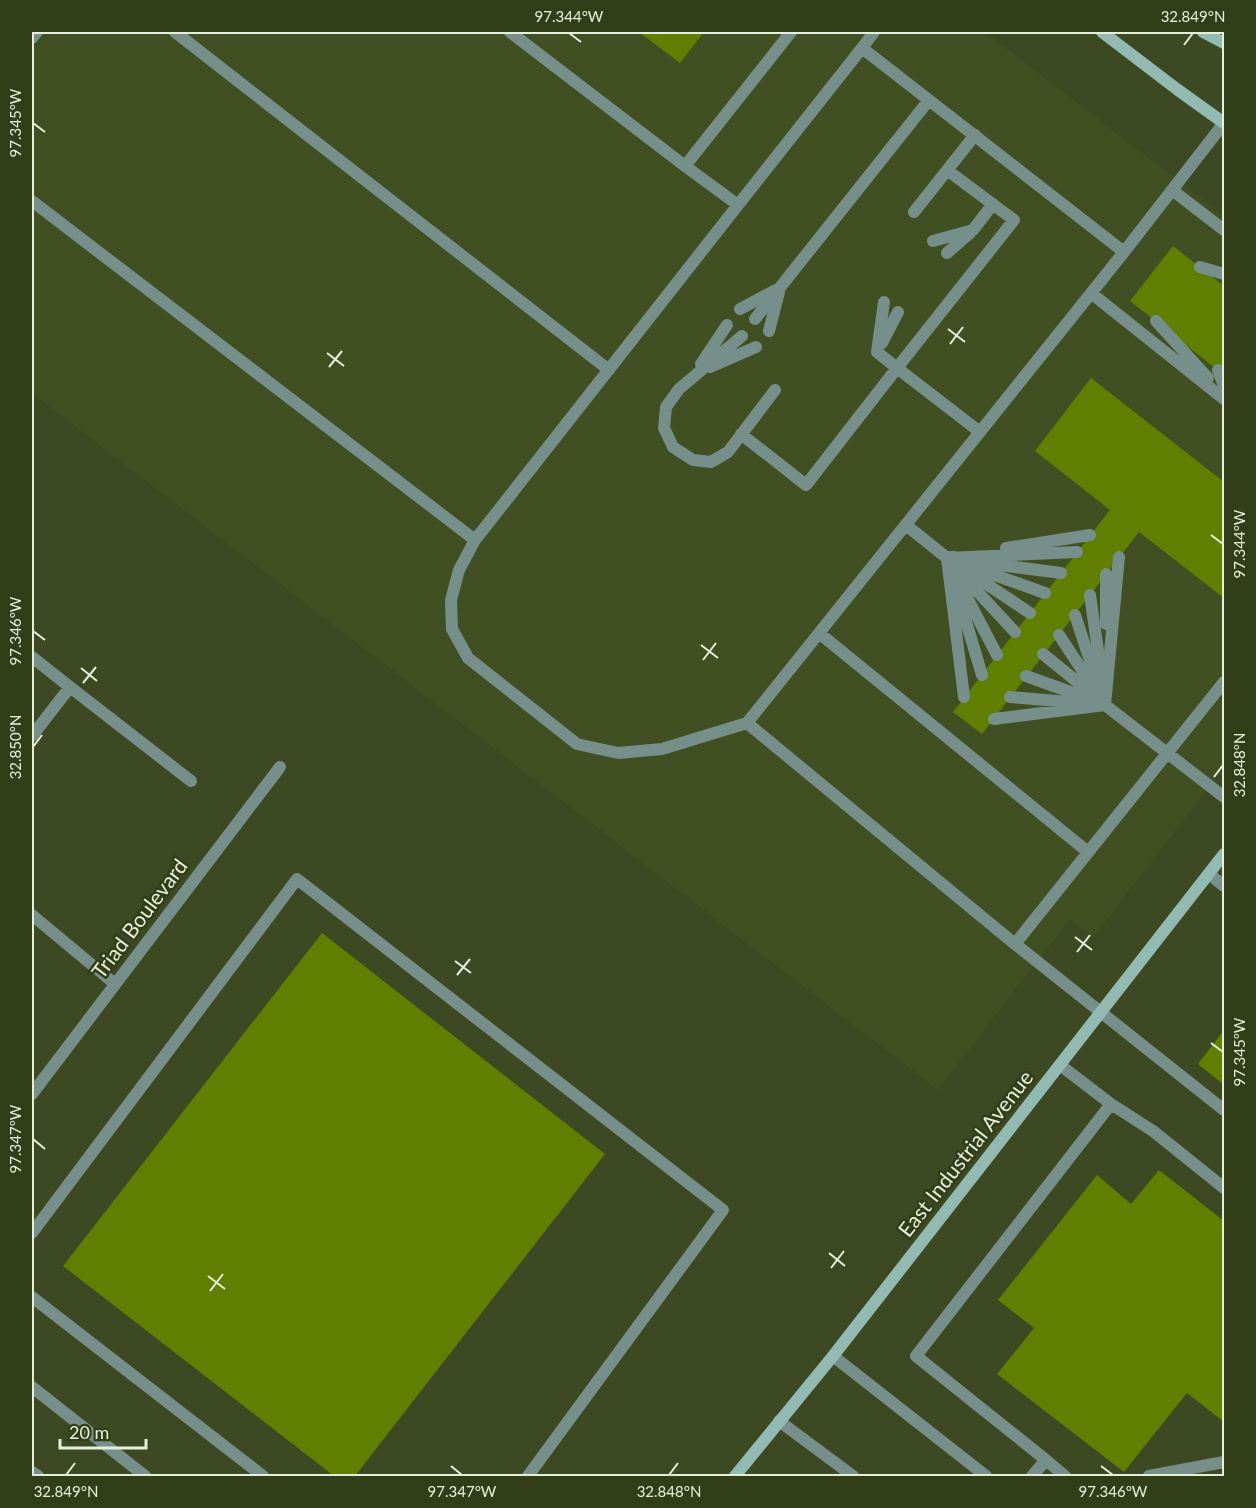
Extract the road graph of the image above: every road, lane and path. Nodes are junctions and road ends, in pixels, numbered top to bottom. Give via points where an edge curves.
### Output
1 (37, 32) edge
2 (175, 32) edge
3 (510, 32) edge
4 (791, 32) edge
5 (874, 32) edge
6 (1102, 32) edge
7 (1203, 32) edge
8 (32, 38) edge
9 (1224, 43) edge
10 (862, 48) junction
11 (929, 100) junction
12 (1224, 123) edge
13 (975, 135) junction
14 (685, 166) junction
15 (947, 170) junction
16 (1172, 190) junction
17 (32, 201) edge
18 (993, 204) junction
19 (738, 205) junction
20 (914, 212) dead end
21 (973, 230) junction
22 (1224, 230) edge
23 (933, 241) dead end
24 (1124, 252) junction
25 (947, 253) dead end
26 (1200, 267) dead end
27 (1224, 274) edge
28 (780, 288) junction
29 (1090, 294) junction
30 (884, 302) dead end
31 (740, 309) dead end
32 (898, 312) dead end
33 (755, 319) dead end
34 (1156, 321) dead end
35 (727, 325) dead end
36 (769, 331) dead end
37 (742, 336) dead end
38 (756, 347) dead end
39 (1188, 347) dead end
40 (877, 352) junction
41 (897, 368) junction
42 (609, 370) junction
43 (1218, 370) dead end
44 (695, 374) junction
45 (1224, 386) edge
46 (775, 390) dead end
47 (1224, 397) edge
48 (980, 432) junction
49 (741, 434) junction
50 (906, 525) junction
51 (1090, 535) dead end
52 (475, 540) junction
53 (1077, 552) dead end
54 (1119, 557) dead end
55 (947, 558) junction
56 (1060, 573) dead end
57 (1106, 574) dead end
58 (1045, 593) dead end
59 (1090, 595) dead end
60 (1030, 613) dead end
61 (1075, 615) dead end
62 (1015, 632) dead end
63 (819, 633) junction
64 (1059, 635) dead end
65 (1044, 654) dead end
66 (997, 655) dead end
67 (32, 657) edge
68 (982, 675) dead end
69 (1026, 676) dead end
70 (1224, 682) edge
71 (70, 687) junction
72 (1010, 697) dead end
73 (964, 698) dead end
74 (1106, 705) junction
75 (994, 719) dead end
76 (747, 723) junction
77 (32, 736) edge
78 (1167, 754) junction
79 (280, 768) dead end
80 (191, 781) dead end
81 (1224, 797) edge
82 (1088, 852) junction
83 (1224, 854) edge
84 (1209, 874) junction
85 (1224, 886) edge
86 (32, 915) edge
87 (1015, 944) junction
88 (115, 984) junction
89 (1101, 1013) junction
90 (1060, 1065) junction
91 (32, 1094) edge
92 (1111, 1104) junction
93 (1224, 1110) edge
94 (1224, 1188) edge
95 (32, 1233) edge
96 (32, 1297) edge
97 (833, 1356) junction
98 (32, 1388) edge
99 (779, 1421) junction
100 (1046, 1460) junction
101 (1224, 1462) edge
102 (32, 1472) edge
103 (38, 1476) edge
104 (145, 1476) edge
105 (263, 1476) edge
106 (528, 1476) edge
107 (735, 1476) edge
108 (853, 1476) edge
109 (986, 1476) edge
110 (1032, 1476) edge
111 (1065, 1476) edge
112 (1149, 1476) edge

1 - 8 street
2 - 42 street
3 - 14 street
4 - 14 street
5 - 10 street
6 - 12 street
7 - 9 street
10 - 11 street
10 - 19 street
11 - 13 street
11 - 28 street
12 - 16 street
13 - 15 street
13 - 24 street
14 - 19 street
15 - 18 street
15 - 20 street
16 - 22 street
16 - 24 street
17 - 52 street
18 - 21 street
18 - 41 street via 1014,220
19 - 42 street
21 - 23 street
21 - 25 street
24 - 29 street
26 - 27 street
28 - 31 street
28 - 33 street
28 - 36 street
29 - 47 street
29 - 48 street
30 - 40 street
32 - 40 street
34 - 47 street
35 - 44 street
37 - 44 street
38 - 44 street
39 - 47 street
40 - 41 street
41 - 48 street
41 - 49 street via 806,485
42 - 52 street
43 - 45 street
44 - 49 street via 666,407 664,428 673,447 693,460 711,462 728,452
46 - 49 street
48 - 50 street
50 - 55 street
50 - 63 street
51 - 55 street
52 - 76 street via 456,580 451,600 452,629 468,658 577,744 618,753 662,749
53 - 55 street
54 - 74 street
55 - 56 street
55 - 58 street
55 - 60 street
55 - 62 street
55 - 66 street
55 - 68 street
55 - 73 street
57 - 74 street
59 - 74 street
61 - 74 street
63 - 76 street
63 - 82 street
64 - 74 street
65 - 74 street
67 - 71 street
69 - 74 street
70 - 78 street
71 - 77 street
71 - 80 street
72 - 74 street
74 - 75 street
74 - 78 street
76 - 87 street
78 - 81 street
78 - 82 street
79 - 88 street, Triad Boulevard
82 - 87 street
83 - 84 street, East Industrial Avenue
84 - 85 street
84 - 89 street, East Industrial Avenue
86 - 88 street
87 - 89 street
88 - 91 street, Triad Boulevard
89 - 90 street, East Industrial Avenue
89 - 93 street
90 - 92 street
90 - 97 street, East Industrial Avenue
92 - 94 street via 1153,1131
92 - 100 street via 916,1356
95 - 106 street via 297,879 723,1210
96 - 105 street
97 - 99 street, East Industrial Avenue
97 - 109 street
98 - 104 street
99 - 107 street, East Industrial Avenue
99 - 108 street
100 - 110 street
100 - 111 street
101 - 112 street
102 - 103 street

